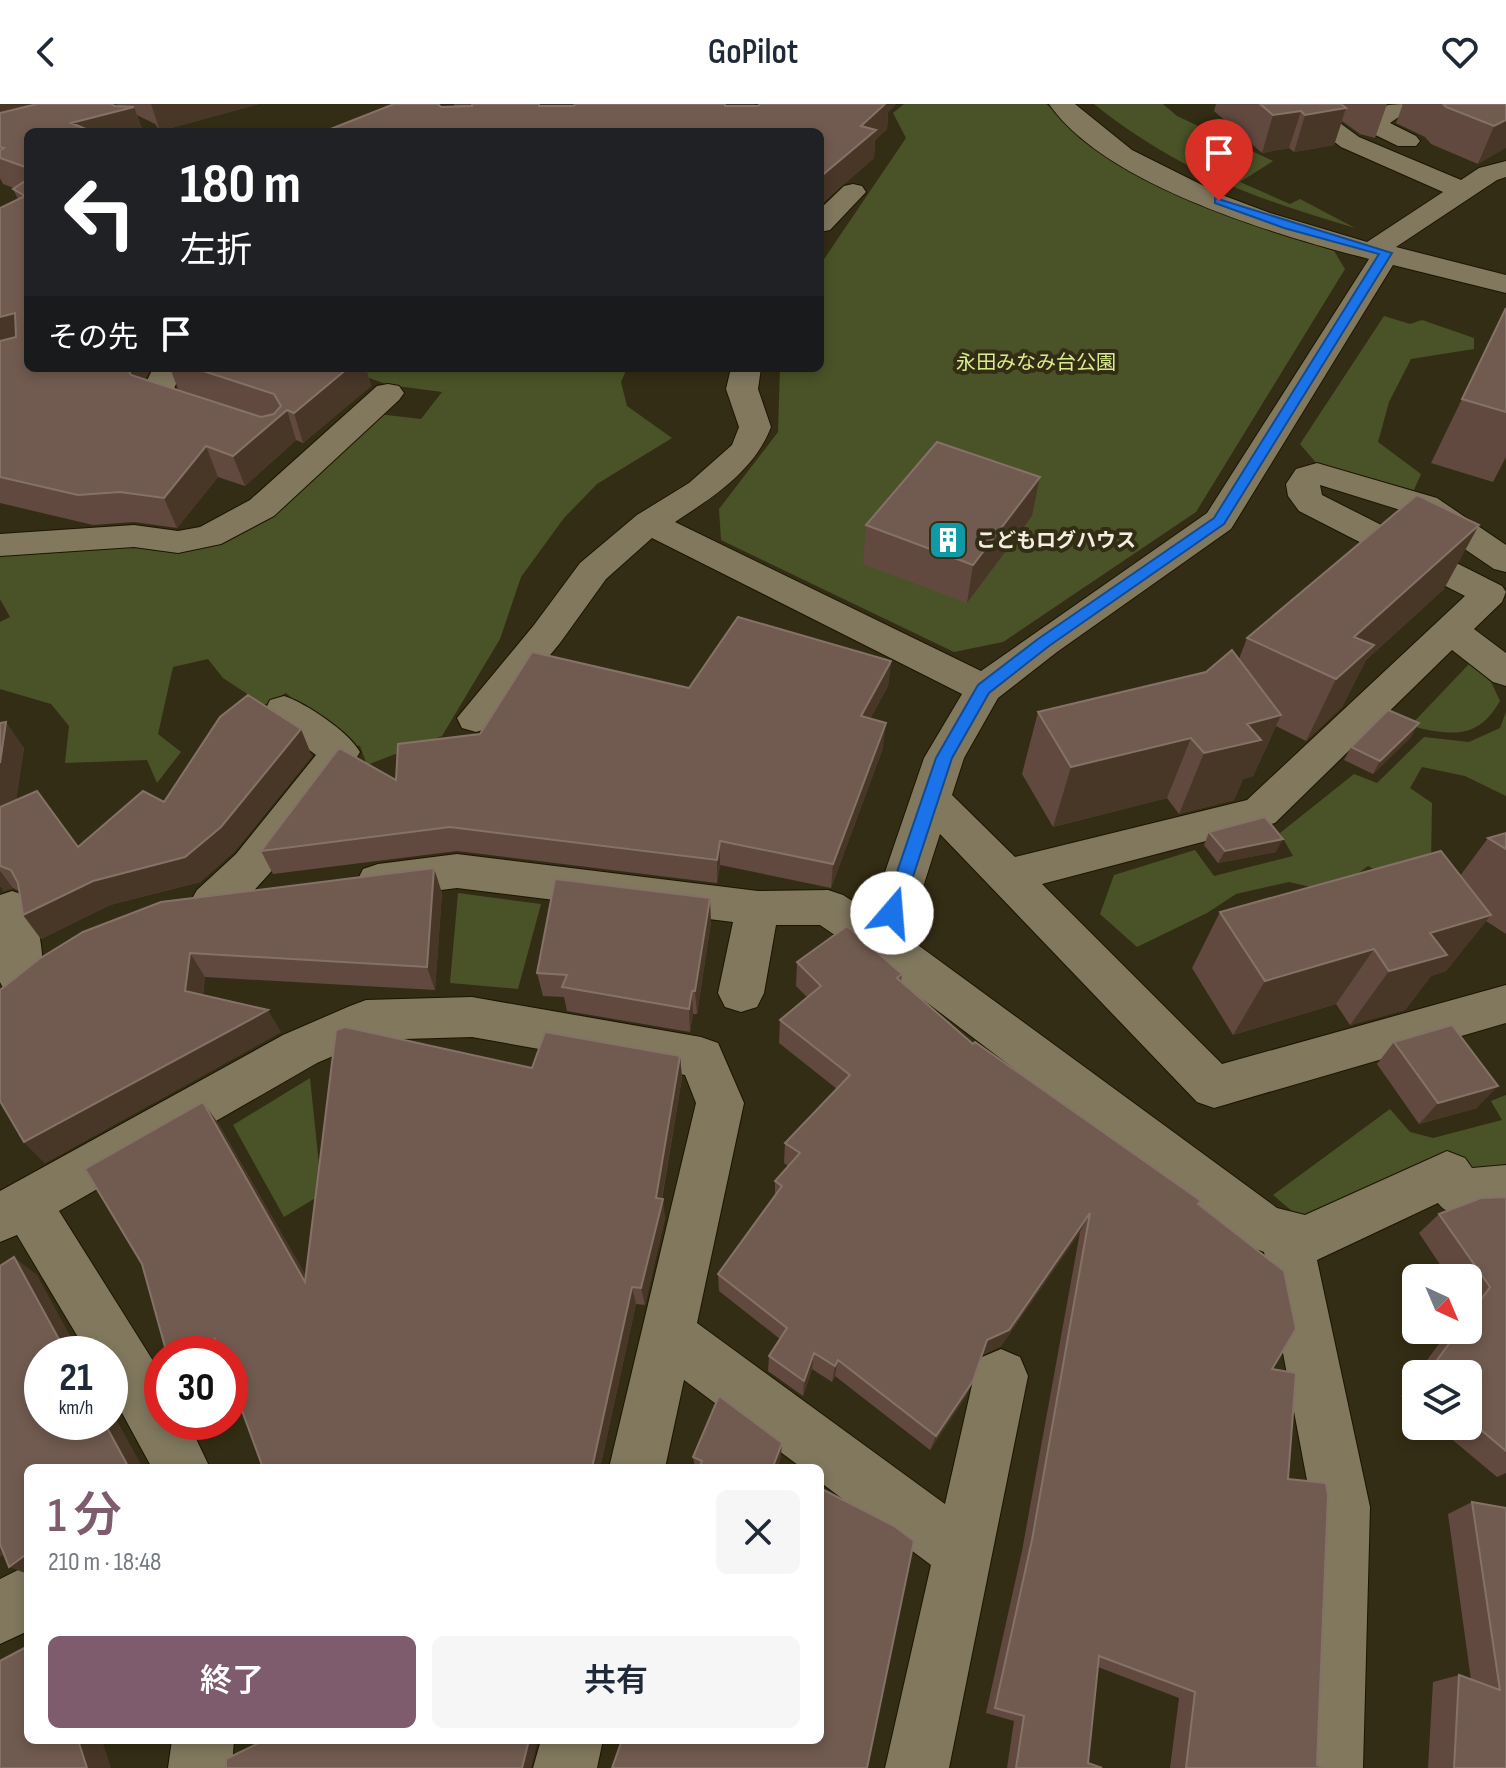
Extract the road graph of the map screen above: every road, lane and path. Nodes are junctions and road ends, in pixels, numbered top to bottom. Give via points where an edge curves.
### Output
1 (1061, 104) edge
2 (1298, 104) edge
3 (1397, 110) dead end
4 (1485, 178) edge
5 (853, 192) dead end
6 (824, 220) edge
7 (1380, 251) junction
8 (1506, 284) edge
9 (166, 372) edge
10 (745, 372) edge
11 (388, 393) dead end
12 (228, 420) edge
13 (649, 523) junction
14 (0, 545) edge
15 (1506, 561) edge
16 (1451, 630) junction
17 (1506, 673) edge
18 (984, 689) junction
19 (284, 710) dead end
20 (476, 718) dead end
21 (931, 799) junction
22 (1006, 876) junction
23 (335, 886) edge
24 (273, 894) edge
25 (746, 906) junction
26 (12, 908) dead end
27 (883, 944) junction
28 (25, 979) edge
29 (741, 993) dead end
30 (1506, 1004) edge
31 (1506, 1188) edge
32 (13, 1210) edge
33 (1286, 1235) junction
34 (667, 1334) junction
35 (1001, 1376) dead end
36 (180, 1464) edge
37 (638, 1464) edge
38 (963, 1553) junction
39 (24, 1598) edge
40 (0, 1614) edge
41 (203, 1744) edge
42 (571, 1744) edge
43 (200, 1768) edge
44 (565, 1768) edge
45 (917, 1768) edge
46 (1331, 1768) edge

1 - 7 street via 1123,155 1172,181 1265,218
2 - 4 street via 1350,142
3 - 4 street via 1370,123
4 - 7 street
5 - 6 street
7 - 8 street
7 - 18 street via 1219,521
9 - 12 street via 156,395
10 - 13 street via 742,389 755,427 746,449 701,490
11 - 14 street via 262,508 209,536 178,542 134,536
13 - 18 street
13 - 20 street via 593,571
15 - 16 street via 1425,506 1317,473 1308,476 1303,484 1308,499 1489,594
16 - 17 street
16 - 22 street via 1260,812
18 - 21 street via 944,758
19 - 24 street via 340,752 251,866 194,904
21 - 22 street
21 - 27 street
22 - 30 street via 1214,1087
23 - 25 street via 457,871
25 - 27 street via 828,907
25 - 29 street
26 - 28 street
27 - 33 street via 1236,1197 1264,1228
31 - 33 street via 1460,1192 1447,1174 1307,1240
32 - 34 street via 300,1049 366,1020 472,1017 716,1049 720,1103
32 - 36 street via 153,1411
33 - 46 street via 1341,1507
34 - 37 street
34 - 38 street
35 - 38 street
38 - 45 street
39 - 40 street
41 - 43 street
42 - 44 street

